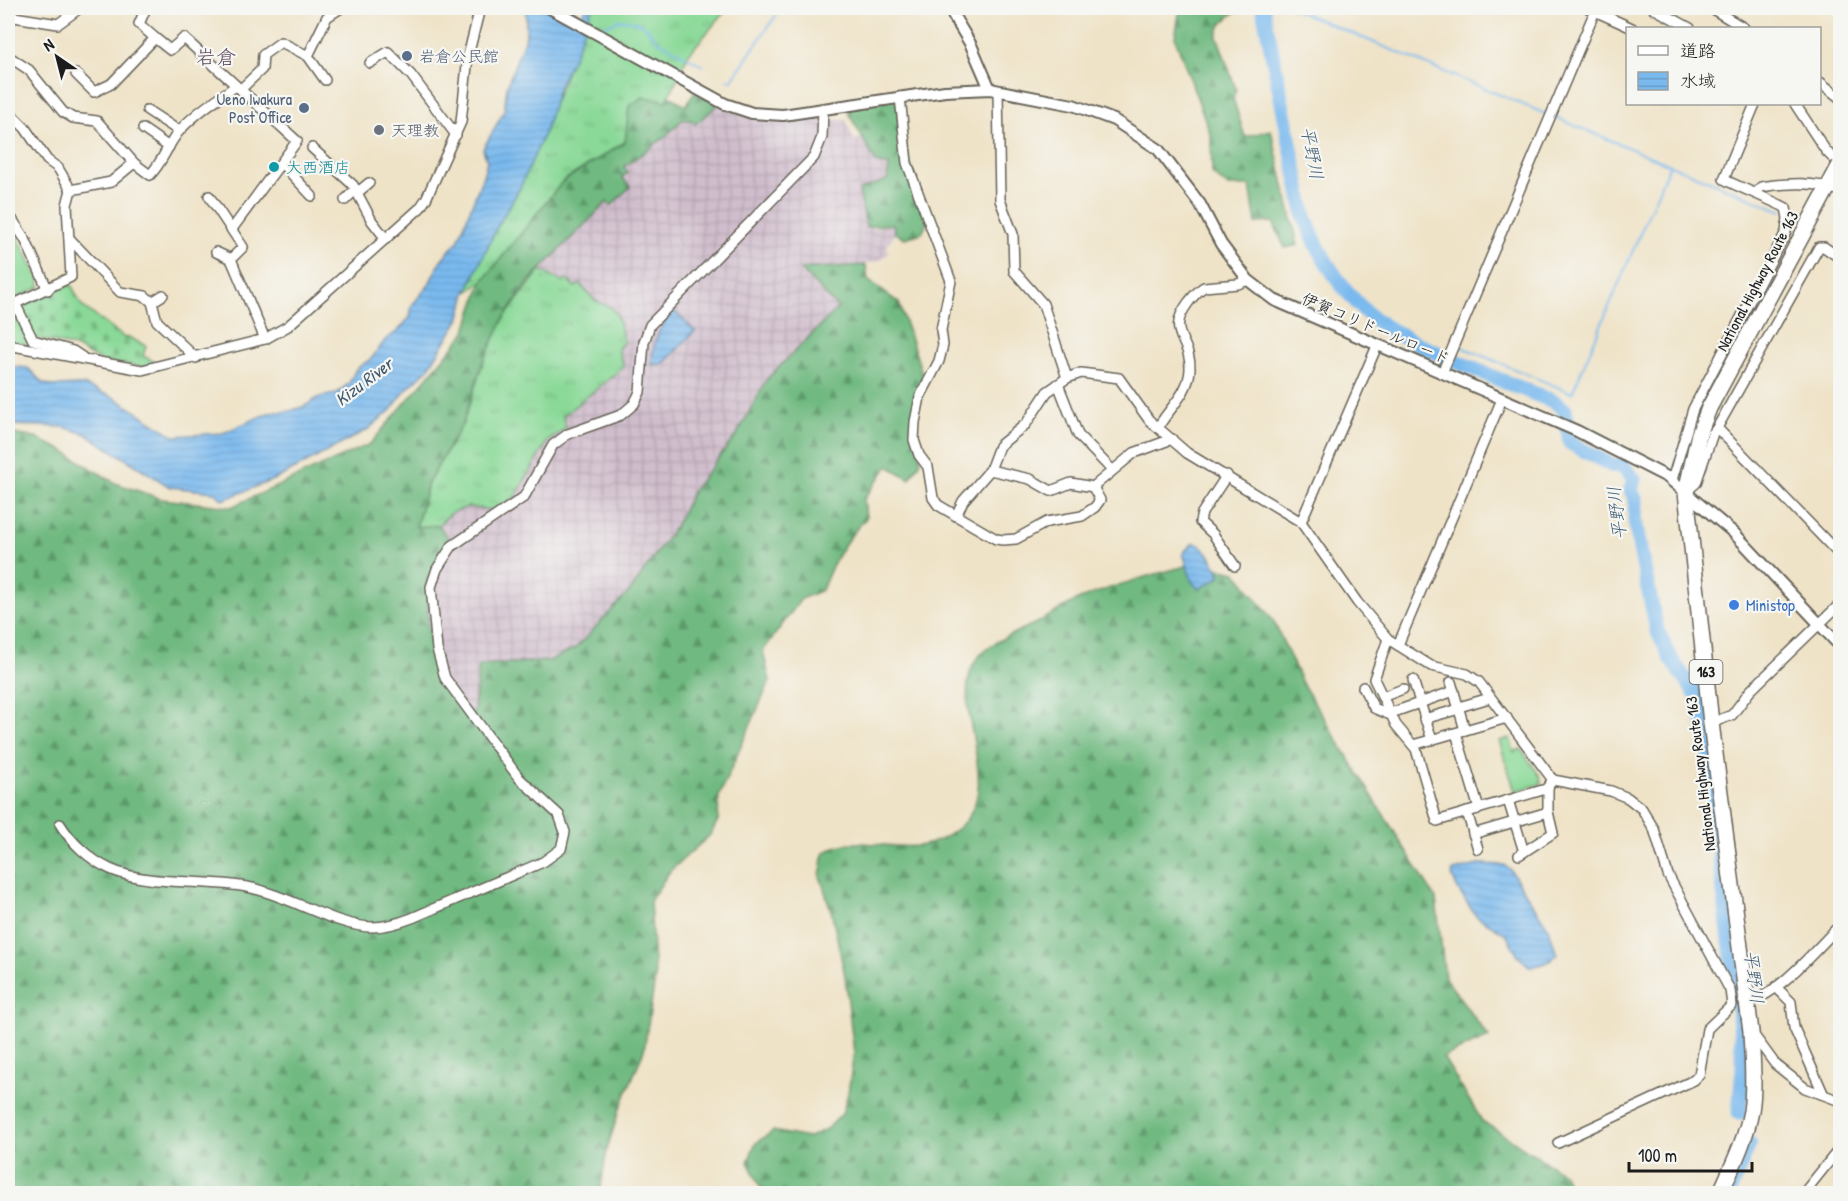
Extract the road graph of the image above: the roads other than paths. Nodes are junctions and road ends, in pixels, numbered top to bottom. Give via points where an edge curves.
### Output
1 (80, 8) edge
2 (146, 8) edge
3 (341, 8) edge
4 (480, 8) edge
5 (550, 8) edge
6 (949, 8) edge
7 (1653, 8) edge
8 (1711, 8) edge
9 (1592, 9) edge
10 (8, 16) edge
11 (1630, 27) edge
12 (1688, 27) edge
13 (1742, 27) edge
14 (155, 38) junction
15 (8, 56) edge
16 (308, 56) junction
17 (370, 63) dead end
18 (76, 74) dead end
19 (325, 80) dead end
20 (1821, 83) edge
21 (239, 87) junction
22 (994, 90) junction
23 (900, 97) junction
24 (1840, 98) edge
25 (1755, 105) edge
26 (1796, 105) edge
27 (823, 108) junction
28 (147, 110) dead end
29 (8, 111) edge
30 (143, 129) dead end
31 (179, 131) junction
32 (456, 135) junction
33 (169, 147) junction
34 (312, 148) dead end
35 (134, 163) junction
36 (282, 164) junction
37 (1837, 177) edge
38 (369, 183) dead end
39 (71, 190) junction
40 (357, 191) junction
41 (1757, 192) junction
42 (209, 196) dead end
43 (312, 196) dead end
44 (345, 200) dead end
45 (400, 210) dead end
46 (8, 213) edge
47 (407, 220) junction
48 (232, 229) junction
49 (69, 238) junction
50 (386, 239) junction
51 (216, 252) dead end
52 (1840, 258) edge
53 (231, 259) junction
54 (1248, 280) junction
55 (48, 290) junction
56 (163, 295) dead end
57 (152, 302) junction
58 (11, 305) edge
59 (265, 339) junction
60 (8, 345) edge
61 (1377, 346) junction
62 (196, 358) junction
63 (86, 360) junction
64 (1444, 369) junction
65 (1067, 378) junction
66 (1058, 384) junction
67 (1502, 399) junction
68 (1158, 426) junction
69 (1717, 428) junction
70 (1172, 439) junction
71 (990, 470) junction
72 (1112, 470) junction
73 (1227, 475) junction
74 (1672, 480) junction
75 (1093, 488) junction
76 (1686, 492) junction
77 (956, 516) junction
78 (1301, 522) junction
79 (1840, 555) edge
80 (1235, 566) dead end
81 (1840, 604) edge
82 (1820, 624) junction
83 (1388, 639) junction
84 (1398, 645) junction
85 (1840, 646) edge
86 (1413, 680) dead end
87 (1363, 687) dead end
88 (1403, 688) dead end
89 (1382, 698) junction
90 (1486, 699) dead end
91 (1419, 701) junction
92 (1459, 708) junction
93 (1390, 714) junction
94 (1507, 718) junction
95 (1424, 719) junction
96 (1711, 723) junction
97 (1461, 732) junction
98 (1432, 740) junction
99 (1413, 745) junction
100 (1550, 783) junction
101 (1508, 800) junction
102 (1479, 809) junction
103 (1467, 812) junction
104 (1548, 812) junction
105 (1515, 822) junction
106 (60, 824) dead end
107 (1473, 834) junction
108 (1478, 849) dead end
109 (1840, 925) edge
110 (1776, 987) junction
111 (1732, 999) junction
112 (1748, 1002) junction
113 (1751, 1032) junction
114 (1823, 1093) junction
115 (1840, 1101) edge
116 (1558, 1143) dead end
117 (1840, 1148) edge
118 (1720, 1194) edge
119 (1803, 1194) edge

1 - 10 street via 58,24
2 - 14 street via 139,24
3 - 16 street via 327,17
4 - 32 street via 468,56 464,111
5 - 27 street, 伊賀コリドールロード via 741,110 764,115
6 - 22 street
7 - 12 street
8 - 13 street
9 - 11 street
9 - 64 street
14 - 18 street via 98,93
14 - 21 street via 170,50 184,38
15 - 35 street via 29,70 63,112 73,118 97,121
16 - 19 street
16 - 21 street via 284,43 276,44 263,55 262,69
17 - 32 street via 388,52 411,75
20 - 24 street
21 - 31 street via 197,114
21 - 36 street via 297,141
22 - 23 street, 伊賀コリドールロード
22 - 54 street, 伊賀コリドールロード via 1073,105 1106,117 1158,149 1200,204 1221,244
22 - 65 street via 1000,200 1013,234 1014,271 1043,304
23 - 27 street, 伊賀コリドールロード
23 - 77 street via 907,163 951,282 941,330 943,345 920,398 914,440 928,467 933,498
25 - 41 street via 1724,179
26 - 37 street via 1826,151
27 - 106 street via 822,137 814,157 650,326 644,342 640,392 634,404 616,417 562,437 548,451 524,497 456,542 434,575 430,597 445,678 519,778 559,815 565,832 561,849 543,862 430,910 392,925 371,927 354,925 245,886 112,870 82,850
28 - 31 street
29 - 39 street via 25,128 46,160 58,168
30 - 33 street
31 - 33 street
32 - 47 street via 426,199
33 - 35 street via 150,175
34 - 40 street
35 - 39 street via 111,182
36 - 43 street
36 - 48 street
37 - 41 street via 1761,187
37 - 76 highway, National Highway Route 163 / 163 via 1709,408
38 - 40 street
39 - 49 street via 67,205
40 - 44 street
40 - 50 street
41 - 74 street via 1786,208 1786,232 1693,409
42 - 48 street
45 - 47 street
46 - 55 street via 25,239
47 - 50 street
48 - 53 street via 243,247
49 - 55 street via 71,277
49 - 57 street via 120,292 142,295
50 - 59 street via 288,326
51 - 53 street
52 - 69 street via 1819,247
53 - 59 street
54 - 61 street, 伊賀コリドールロード via 1274,300
54 - 68 street via 1204,286 1179,315 1177,326 1190,369 1182,396
55 - 58 street
56 - 57 street
57 - 62 street via 157,321
58 - 63 street via 33,340 73,351
59 - 62 street
60 - 63 street
61 - 64 street, 伊賀コリドールロード
61 - 78 street
62 - 63 street via 142,370
64 - 67 street, 伊賀コリドールロード
65 - 66 street
65 - 68 street via 1081,374 1119,378 1149,420
66 - 71 street via 1047,392 1026,424 999,446
66 - 72 street via 1078,435
67 - 74 street, 伊賀コリドールロード via 1577,431
67 - 84 street
68 - 70 street
69 - 76 street via 1696,483
69 - 79 street
70 - 72 street via 1134,453
70 - 73 street via 1195,458
71 - 75 street via 1030,479 1051,491 1071,483
71 - 77 street via 963,501
72 - 75 street
73 - 78 street
73 - 80 street via 1200,522
74 - 76 street, 伊賀コリドールロード
75 - 77 street via 1100,500 1086,514 1041,524 1016,539 996,539
76 - 82 street, 伊賀コリドールロード via 1734,533
76 - 96 highway, National Highway Route 163 / 163
78 - 83 street
81 - 82 street
82 - 85 street, 伊賀コリドールロード
82 - 96 street via 1750,691 1732,715
83 - 84 street
83 - 89 street via 1374,676
84 - 94 street via 1431,666 1473,677 1487,689
86 - 91 street
87 - 93 street via 1374,708
88 - 89 street
89 - 93 street
90 - 92 street
91 - 92 street via 1452,686
91 - 93 street
91 - 95 street
92 - 95 street
92 - 97 street
93 - 99 street
94 - 97 street
94 - 100 street
95 - 98 street
96 - 112 highway, National Highway Route 163 / 163
97 - 98 street
97 - 102 street
98 - 99 street
99 - 103 street via 1437,821
100 - 101 street
100 - 104 street
100 - 111 street via 1611,791 1642,809 1651,821 1668,875
101 - 102 street
101 - 105 street
102 - 103 street
103 - 107 street
104 - 105 street
104 - 105 street via 1553,833 1522,853
105 - 107 street
107 - 108 street
109 - 110 street
110 - 112 street via 1760,1000
110 - 114 street via 1791,1002 1794,1028
111 - 112 street
111 - 116 street via 1731,1008 1707,1029 1699,1075 1694,1080
112 - 113 highway, National Highway Route 163 / 163
113 - 114 street via 1781,1069 1810,1092
113 - 118 highway, National Highway Route 163 / 163 via 1751,1112
114 - 115 street
117 - 119 street

